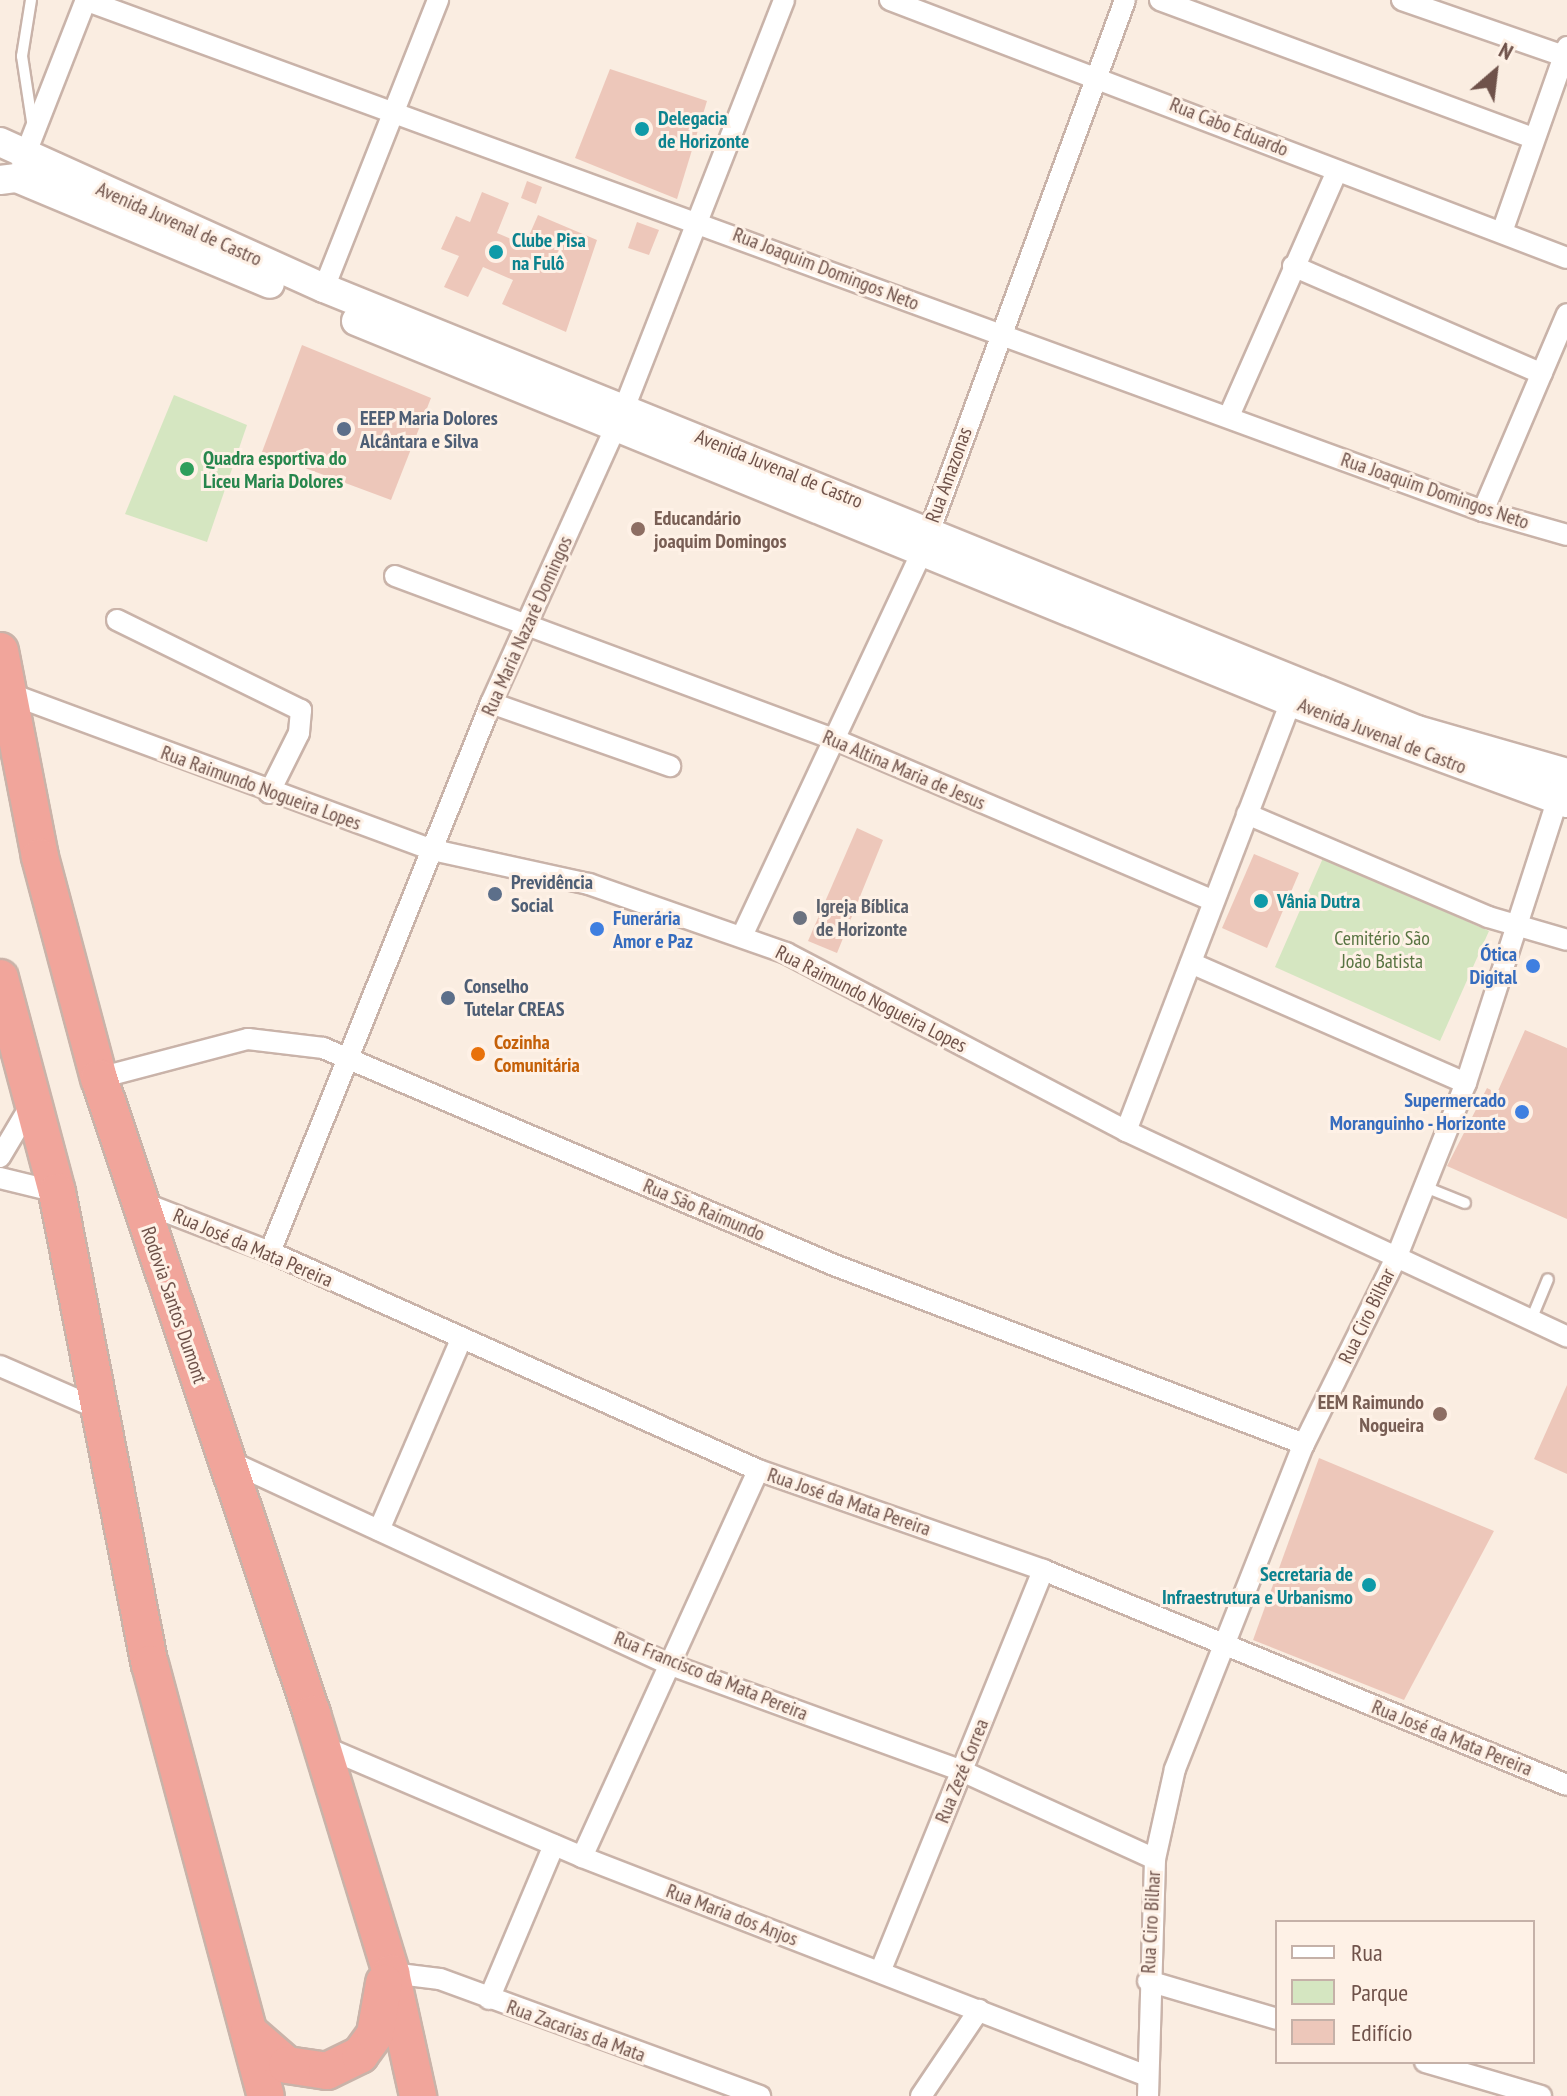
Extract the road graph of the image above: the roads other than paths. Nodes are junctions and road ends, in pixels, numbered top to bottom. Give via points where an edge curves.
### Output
1 (31, 0) edge
2 (85, 0) edge
3 (438, 0) edge
4 (784, 0) edge
5 (890, 0) edge
6 (1125, 0) edge
7 (1160, 0) edge
8 (1402, 0) edge
9 (1566, 53) edge
10 (1100, 76) junction
11 (391, 116) junction
12 (1533, 138) junction
13 (15, 157) edge
14 (1337, 171) junction
15 (696, 220) junction
16 (1502, 232) junction
17 (1567, 258) edge
18 (1293, 266) junction
19 (324, 288) junction
20 (1567, 314) edge
21 (999, 334) junction
22 (1542, 374) junction
23 (1229, 416) junction
24 (620, 418) junction
25 (1483, 511) junction
26 (1567, 535) edge
27 (925, 542) junction
28 (395, 576) dead end
29 (117, 620) dead end
30 (526, 627) junction
31 (0, 651) edge
32 (8, 693) junction
33 (1291, 702) junction
34 (491, 703) junction
35 (834, 739) junction
36 (670, 766) dead end
37 (1565, 783) edge
38 (269, 793) junction
39 (1247, 814) junction
40 (433, 850) junction
41 (1209, 899) junction
42 (1521, 922) junction
43 (742, 936) junction
44 (1567, 940) edge
45 (1191, 963) junction
46 (0, 978) edge
47 (347, 1060) junction
48 (99, 1078) junction
49 (1466, 1083) junction
50 (32, 1103) junction
51 (1126, 1131) junction
52 (0, 1157) edge
53 (0, 1178) edge
54 (1425, 1187) junction
55 (57, 1192) junction
56 (138, 1201) junction
57 (1465, 1203) dead end
58 (270, 1252) junction
59 (1397, 1256) junction
60 (1548, 1279) dead end
61 (1531, 1320) junction
62 (1567, 1337) edge
63 (461, 1340) junction
64 (0, 1366) edge
65 (99, 1409) junction
66 (1304, 1444) junction
67 (229, 1461) junction
68 (758, 1470) junction
69 (379, 1530) junction
70 (1043, 1570) junction
71 (1229, 1647) junction
72 (671, 1665) junction
73 (320, 1745) junction
74 (962, 1771) junction
75 (1567, 1785) edge
76 (554, 1845) junction
77 (582, 1857) junction
78 (1155, 1859) junction
79 (386, 1961) junction
80 (880, 1972) junction
81 (1148, 1981) junction
82 (489, 1999) junction
83 (979, 2010) junction
84 (1275, 2018) edge
85 (249, 2032) junction
86 (1432, 2064) edge
87 (1148, 2086) edge
88 (708, 2088) edge
89 (266, 2096) edge
90 (418, 2096) edge
91 (760, 2096) edge
92 (921, 2096) edge
93 (1541, 2096) edge

1 - 13 lane
2 - 11 street, Rua Joaquim Domingos Neto
2 - 13 street
3 - 11 street
4 - 15 street, Rua Maria Nazaré Domingos
5 - 10 street, Rua Cabo Eduardo
6 - 10 street, Rua Amazonas
7 - 12 street
8 - 9 street
9 - 12 street
10 - 14 street, Rua Cabo Eduardo
10 - 21 street, Rua Amazonas
11 - 15 street, Rua Joaquim Domingos Neto
11 - 19 street
12 - 16 street
13 - 19 street, Avenida Juvenal de Castro
13 - 24 street, Avenida Juvenal de Castro
14 - 16 street, Rua Cabo Eduardo
14 - 18 street
15 - 21 street, Rua Joaquim Domingos Neto
15 - 24 street, Rua Maria Nazaré Domingos
16 - 17 street, Rua Cabo Eduardo
18 - 22 street
18 - 23 street
19 - 24 street, Avenida Juvenal de Castro
20 - 22 street
21 - 23 street, Rua Joaquim Domingos Neto
21 - 27 street, Rua Amazonas
22 - 25 street
23 - 25 street, Rua Joaquim Domingos Neto
24 - 27 street, Avenida Juvenal de Castro
24 - 30 street, Rua Maria Nazaré Domingos
25 - 26 street, Rua Joaquim Domingos Neto
27 - 33 street, Avenida Juvenal de Castro
27 - 35 street, Rua Amazonas
27 - 37 street, Avenida Juvenal de Castro
28 - 30 street, Rua Altina Maria de Jesus
29 - 38 street via 301,710 299,733
30 - 34 street, Rua Maria Nazaré Domingos
30 - 35 street, Rua Altina Maria de Jesus
31 - 32 highway, Rodovia Santos Dumont
32 - 38 street, Rua Raimundo Nogueira Lopes
32 - 48 highway, Rodovia Santos Dumont via 40,857
33 - 37 street, Avenida Juvenal de Castro
33 - 39 street
34 - 36 street
34 - 40 street, Rua Maria Nazaré Domingos
35 - 41 street, Rua Altina Maria de Jesus
35 - 43 street, Rua Amazonas
37 - 42 street, Rua Ciro Bilhar
38 - 40 street, Rua Raimundo Nogueira Lopes
39 - 41 street
39 - 42 street via 1488,917
40 - 43 street, Rua Raimundo Nogueira Lopes via 589,884
40 - 47 street, Rua Maria Nazaré Domingos
41 - 45 street
42 - 44 street
42 - 49 street, Rua Ciro Bilhar
43 - 51 street, Rua Raimundo Nogueira Lopes via 806,961
45 - 49 street
45 - 51 street
46 - 50 highway
47 - 48 street, Rua São Raimundo via 270,1036 204,1046
47 - 58 street, Rua Maria Nazaré Domingos
47 - 66 street, Rua São Raimundo via 834,1265
48 - 56 highway, Rodovia Santos Dumont
49 - 54 street, Rua Ciro Bilhar
50 - 52 street
50 - 55 highway
51 - 59 street, Rua Raimundo Nogueira Lopes
53 - 55 street
54 - 57 lane
54 - 59 street, Rua Ciro Bilhar
55 - 65 highway
56 - 58 street, Rua José da Mata Pereira
56 - 67 highway, Rodovia Santos Dumont
58 - 63 street, Rua José da Mata Pereira
59 - 61 street, Rua Raimundo Nogueira Lopes
59 - 66 street, Rua Ciro Bilhar
60 - 61 lane
61 - 62 street, Rua Raimundo Nogueira Lopes
63 - 68 street, Rua José da Mata Pereira
63 - 69 street
64 - 65 street
65 - 85 highway via 150,1664
66 - 71 street, Rua Ciro Bilhar
67 - 69 street, Rua Francisco da Mata Pereira
67 - 73 highway, Rodovia Santos Dumont
68 - 70 street, Rua José da Mata Pereira
68 - 72 street
69 - 72 street, Rua Francisco da Mata Pereira
70 - 71 street, Rua José da Mata Pereira
70 - 74 street, Rua Zezé Correa
71 - 75 street, Rua José da Mata Pereira
71 - 78 street, Rua Ciro Bilhar via 1175,1769
72 - 74 street, Rua Francisco da Mata Pereira
72 - 77 street
73 - 76 street, Rua Maria dos Anjos
73 - 79 highway, Rodovia Santos Dumont
74 - 78 street, Rua Francisco da Mata Pereira
74 - 80 street, Rua Zezé Correa
76 - 77 street, Rua Maria dos Anjos
76 - 82 street
77 - 80 street, Rua Maria dos Anjos
78 - 81 street, Rua Ciro Bilhar
79 - 82 street, Rua Zacarias da Mata
79 - 85 highway via 385,2006 360,2055 327,2071 306,2070 287,2065
79 - 90 highway
80 - 83 street, Rua Maria dos Anjos
81 - 84 street
81 - 87 street, Rua Ciro Bilhar
82 - 88 street, Rua Zacarias da Mata
83 - 87 street, Rua Maria dos Anjos
83 - 92 street
85 - 89 highway
86 - 93 street
88 - 91 street, Rua Zacarias da Mata

